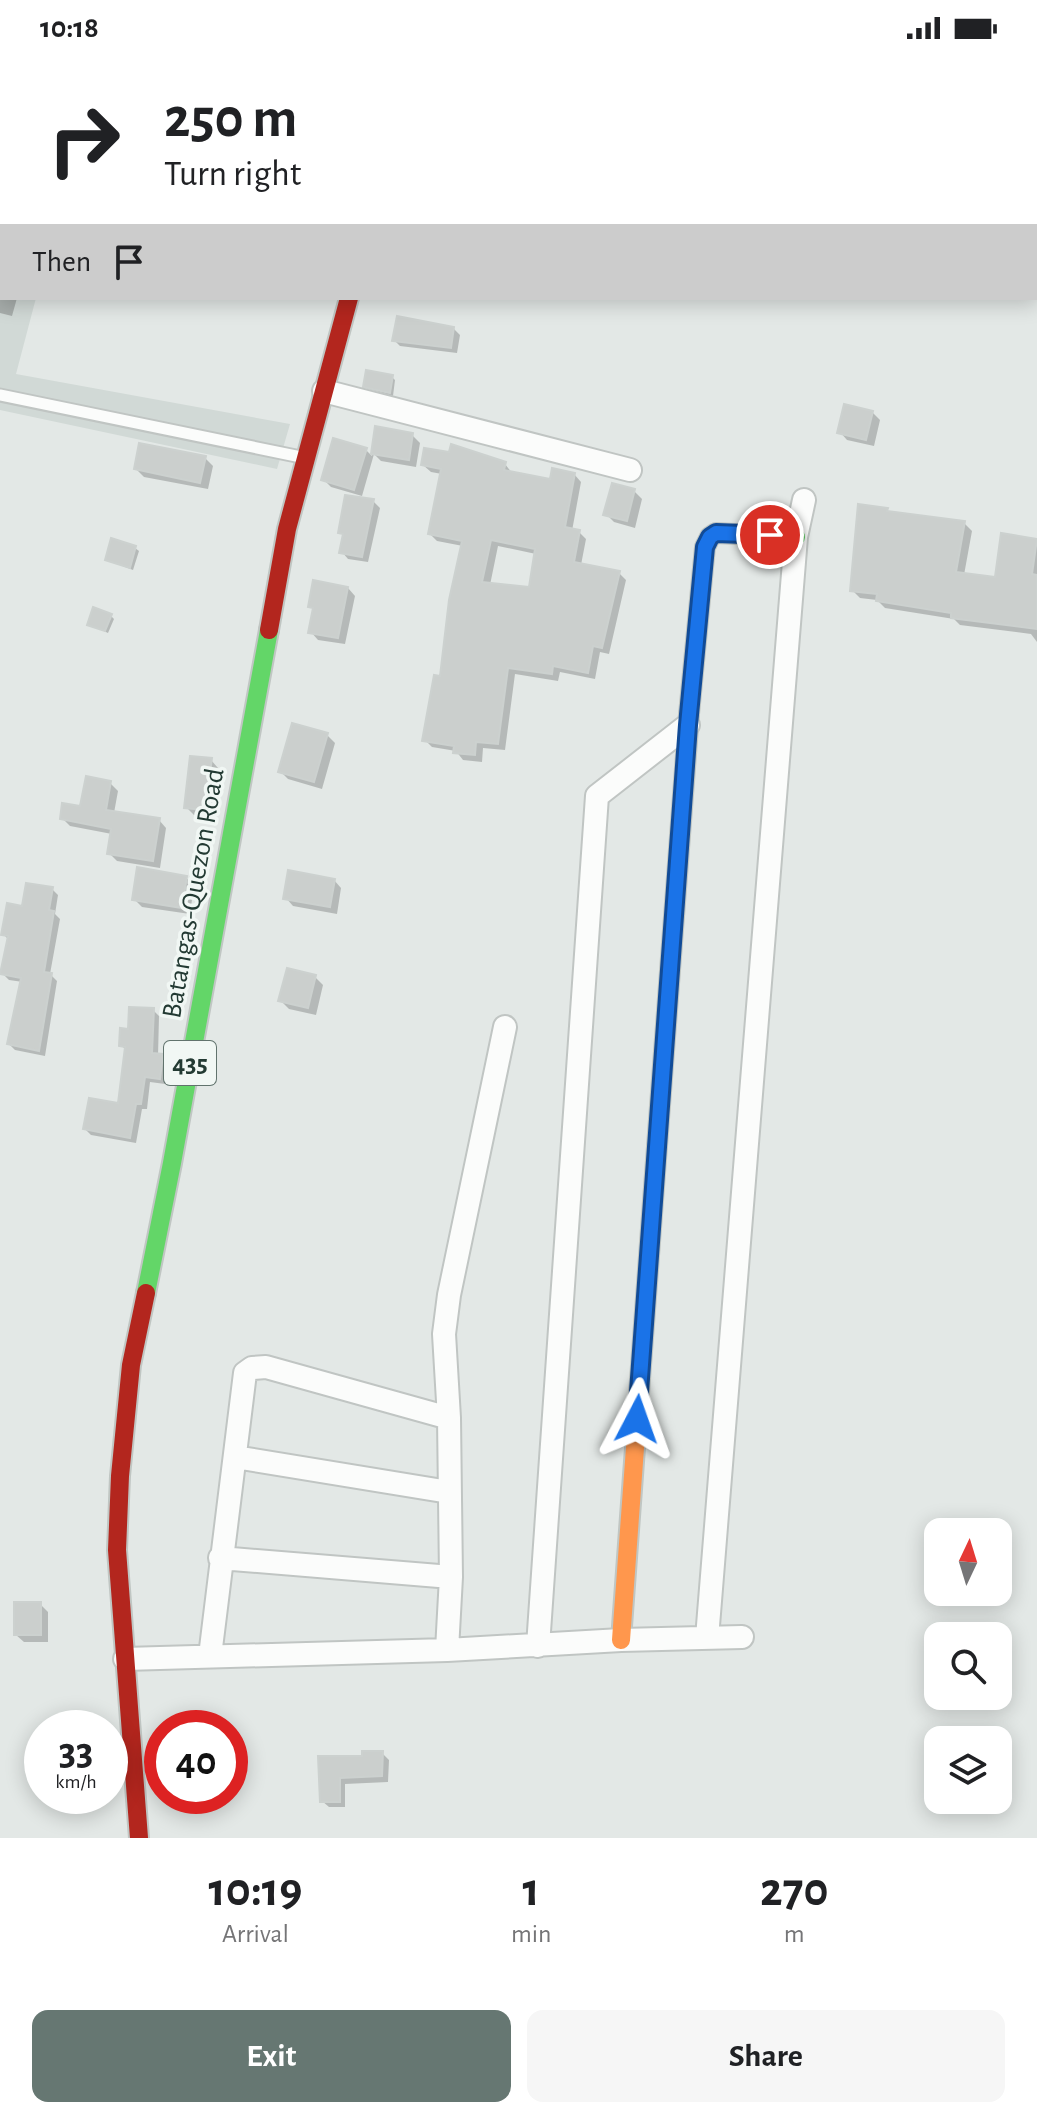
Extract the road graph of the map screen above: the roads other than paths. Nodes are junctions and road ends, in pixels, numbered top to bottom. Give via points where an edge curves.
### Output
1 (348, 300) edge
2 (324, 391) junction
3 (0, 395) edge
4 (305, 458) junction
5 (630, 470) dead end
6 (804, 500) dead end
7 (796, 537) junction
8 (688, 725) junction
9 (505, 1027) dead end
10 (449, 1418) junction
11 (235, 1457) junction
12 (449, 1492) junction
13 (220, 1558) junction
14 (451, 1577) junction
15 (742, 1637) dead end
16 (707, 1638) junction
17 (621, 1640) junction
18 (538, 1646) junction
19 (447, 1650) junction
20 (210, 1656) junction
21 (125, 1659) junction
22 (139, 1838) edge

1 - 2 main road, Batangas-Quezon Road / 435
2 - 4 main road, Batangas-Quezon Road / 435
2 - 5 street
3 - 4 lane
4 - 21 main road, Batangas-Quezon Road / 435 via 287,529 131,1365 117,1550
6 - 7 street
7 - 8 main road via 710,537
7 - 16 street
8 - 17 main road
8 - 18 street via 597,796
9 - 10 street via 449,1295 444,1334
10 - 11 street via 266,1367 252,1368 241,1388
10 - 12 street
11 - 12 street
11 - 13 street
12 - 14 street
13 - 14 street
13 - 20 street
14 - 19 street
15 - 16 street
16 - 17 street
17 - 18 street
18 - 19 street
19 - 20 street
20 - 21 street
21 - 22 main road, Batangas-Quezon Road / 435

